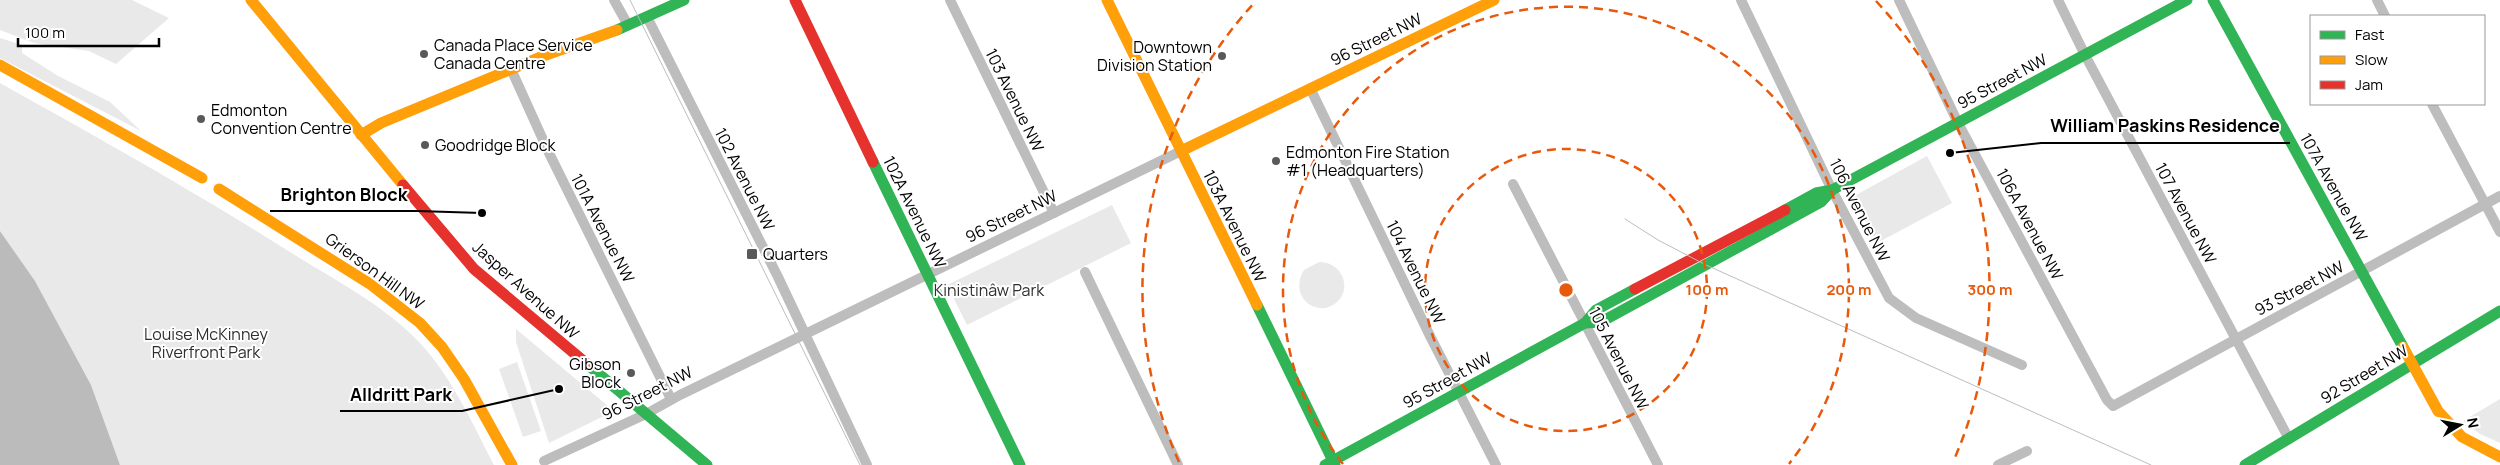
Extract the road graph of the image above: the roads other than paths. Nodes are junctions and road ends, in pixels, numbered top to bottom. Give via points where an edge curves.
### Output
1 (251, 0) edge
2 (614, 0) edge
3 (684, 0) edge
4 (795, 0) edge
5 (950, 0) edge
6 (1107, 0) edge
7 (1494, 0) edge
8 (1741, 0) edge
9 (1899, 0) edge
10 (2058, 0) edge
11 (2187, 0) edge
12 (2213, 0) edge
13 (2376, 0) edge
14 (2384, 15) edge
15 (647, 17) junction
16 (628, 25) junction
17 (2085, 55) junction
18 (0, 64) edge
19 (511, 69) junction
20 (1311, 90) junction
21 (2433, 105) edge
22 (1958, 123) junction
23 (361, 135) junction
24 (1181, 152) junction
25 (202, 178) dead end
26 (1513, 184) dead end
27 (218, 189) dead end
28 (1832, 190) junction
29 (2500, 196) edge
30 (2485, 204) junction
31 (1054, 213) junction
32 (2500, 232) edge
33 (1085, 272) dead end
34 (2361, 272) junction
35 (928, 275) junction
36 (2500, 311) edge
37 (1585, 323) junction
38 (805, 334) junction
39 (2237, 339) junction
40 (2411, 364) junction
41 (2022, 365) dead end
42 (1459, 393) junction
43 (671, 399) junction
44 (2113, 406) joint
45 (646, 414) junction
46 (2289, 439) junction
47 (684, 446) junction
48 (2027, 451) dead end
49 (2500, 457) edge
50 (544, 461) dead end
51 (1331, 464) edge
52 (512, 465) edge
53 (695, 465) edge
54 (707, 465) edge
55 (867, 465) edge
56 (1020, 465) edge
57 (1178, 465) edge
58 (1496, 465) edge
59 (1658, 465) edge
60 (1998, 465) edge
61 (2245, 465) edge

1 - 23 street, Jasper Avenue NW
2 - 16 street
3 - 15 street
4 - 35 street, 102A Avenue NW
5 - 31 street, 103 Avenue NW
6 - 24 street, 103A Avenue NW
7 - 20 street, 96 Street NW
8 - 28 street, 106 Avenue NW
9 - 22 street, 106A Avenue NW
10 - 17 street, 107 Avenue NW
11 - 17 street, 95 Street NW
12 - 34 street, 107A Avenue NW
13 - 14 street
15 - 16 street
15 - 38 street, 102 Avenue NW
16 - 19 street
17 - 22 street, 95 Street NW
17 - 39 street, 107 Avenue NW
18 - 25 street
19 - 23 street via 381,123
19 - 43 street, 101A Avenue NW
20 - 24 street, 96 Street NW
20 - 42 street, 104 Avenue NW
21 - 30 street
22 - 28 street, 95 Street NW
22 - 44 street, 106A Avenue NW
23 - 45 street, Jasper Avenue NW via 474,269
24 - 31 street, 96 Street NW
24 - 51 street, 103A Avenue NW
26 - 37 street, 105 Avenue NW
27 - 52 street, Grierson Hill NW via 322,252 407,310 451,360
28 - 37 street, 95 Street NW via 1816,193 1631,291 1596,310
28 - 41 street, 106 Avenue NW via 1888,298 1916,318
29 - 30 street, 93 Street NW
30 - 32 street
30 - 34 street, 93 Street NW
31 - 35 street, 96 Street NW
33 - 57 street
34 - 39 street, 93 Street NW
34 - 40 street, 107A Avenue NW
35 - 38 street, 96 Street NW
35 - 56 street, 102A Avenue NW
36 - 40 street, 92 Street NW
37 - 42 street, 95 Street NW
37 - 59 street, 105 Avenue NW
38 - 43 street, 96 Street NW
38 - 55 street, 102 Avenue NW
39 - 44 street, 93 Street NW
39 - 46 street, 107 Avenue NW
40 - 46 street, 92 Street NW
40 - 49 street, 107A Avenue NW via 2448,424 2470,442
42 - 51 street, 95 Street NW
42 - 58 street, 104 Avenue NW
43 - 45 street, 96 Street NW
45 - 47 street, Jasper Avenue NW
45 - 50 street, 96 Street NW
46 - 61 street, 92 Street NW
47 - 53 street
47 - 54 street, Jasper Avenue NW
48 - 60 street

